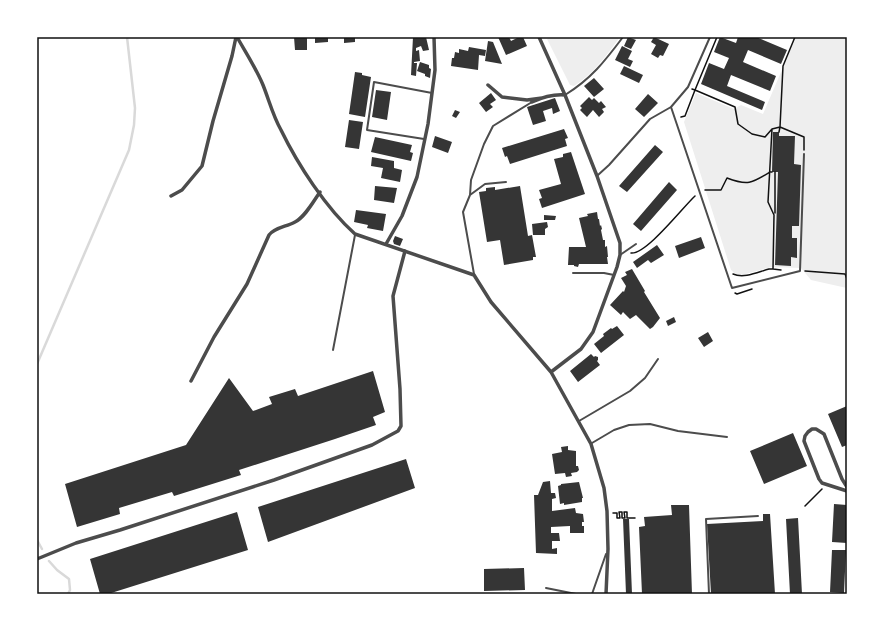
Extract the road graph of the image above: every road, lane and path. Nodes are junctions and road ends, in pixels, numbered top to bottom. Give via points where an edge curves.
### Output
1 (236, 37) edge
2 (434, 37) edge
3 (539, 37) edge
4 (623, 37) edge
5 (710, 37) edge
6 (717, 37) edge
7 (795, 37) edge
8 (488, 85) dead end
9 (695, 90) junction
10 (432, 93) junction
11 (565, 95) junction
12 (542, 98) junction
13 (532, 102) joint
14 (671, 107) junction
15 (679, 118) dead end
16 (650, 119) junction
17 (654, 122) dead end
18 (780, 127) junction
19 (772, 129) junction
20 (779, 132) dead end
21 (425, 140) junction
22 (804, 154) joint
23 (771, 172) junction
24 (775, 172) dead end
25 (597, 176) junction
26 (506, 182) dead end
27 (704, 190) dead end
28 (320, 192) junction
29 (697, 194) dead end
30 (470, 195) junction
31 (171, 196) dead end
32 (774, 215) junction
33 (355, 234) junction
34 (386, 244) junction
35 (636, 244) dead end
36 (627, 250) junction
37 (405, 251) junction
38 (620, 255) junction
39 (773, 269) junction
40 (730, 270) dead end
41 (786, 270) dead end
42 (812, 271) dead end
43 (573, 274) dead end
44 (474, 275) junction
45 (614, 275) junction
46 (847, 279) edge
47 (757, 288) dead end
48 (732, 293) dead end
49 (333, 350) dead end
50 (658, 359) dead end
51 (551, 372) junction
52 (191, 381) dead end
53 (578, 421) junction
54 (727, 437) dead end
55 (590, 444) junction
56 (826, 485) junction
57 (847, 487) edge
58 (847, 491) edge
59 (805, 506) dead end
60 (613, 513) dead end
61 (758, 516) dead end
62 (635, 518) dead end
63 (608, 549) junction
64 (37, 559) edge
65 (546, 588) dead end
66 (576, 594) edge
67 (592, 594) edge
68 (606, 594) edge
69 (709, 594) edge

1 - 28 street via 253,62 281,130 295,156
1 - 31 street via 202,166 182,190
2 - 10 street via 435,70
3 - 11 street
4 - 11 lane via 595,73
5 - 14 lane via 688,87
6 - 9 path
7 - 18 path via 782,66
8 - 12 street via 502,97 527,100
9 - 15 path via 684,116
9 - 19 path via 735,107 738,124 752,134 765,136
10 - 21 street
10 - 21 lane via 374,82 367,130
11 - 12 street via 556,94
11 - 25 street
12 - 13 street
13 - 30 lane via 490,130 471,180
14 - 16 lane
14 - 22 lane via 732,288 800,271
16 - 17 lane
16 - 25 lane
18 - 19 path
18 - 20 path
18 - 22 path via 804,137
19 - 23 path
21 - 34 street via 412,192
23 - 27 path via 754,182 739,183 727,178 721,190
23 - 32 path via 768,202
24 - 32 path
25 - 38 street via 620,243
26 - 30 lane via 485,184
28 - 33 street via 344,224
28 - 52 street via 296,222 273,230 269,235 247,284 214,337
29 - 36 path via 646,247 632,254
30 - 44 lane via 463,212
32 - 39 path
33 - 34 street
33 - 49 lane
34 - 37 street
35 - 36 lane
36 - 38 lane
37 - 44 street
37 - 64 street via 393,296 400,389 401,426 398,431 372,445 274,480 99,535
38 - 45 street
39 - 40 path via 742,276
39 - 41 path
42 - 46 path via 845,274
43 - 45 lane
44 - 51 street via 490,302
45 - 51 street via 590,336 581,349
47 - 48 path
50 - 53 lane via 645,378 630,391
51 - 53 street
53 - 55 street
54 - 55 lane via 678,431 650,424 629,425 614,430
55 - 63 street via 604,488
56 - 57 street via 819,479 804,441 812,429 824,434
56 - 58 street
56 - 59 path
60 - 62 path via 617,513 617,518 620,518 619,512 622,512 622,518 625,518 624,512 627,512 628,518
61 - 69 lane via 706,519
63 - 67 lane
63 - 68 street
65 - 66 lane

